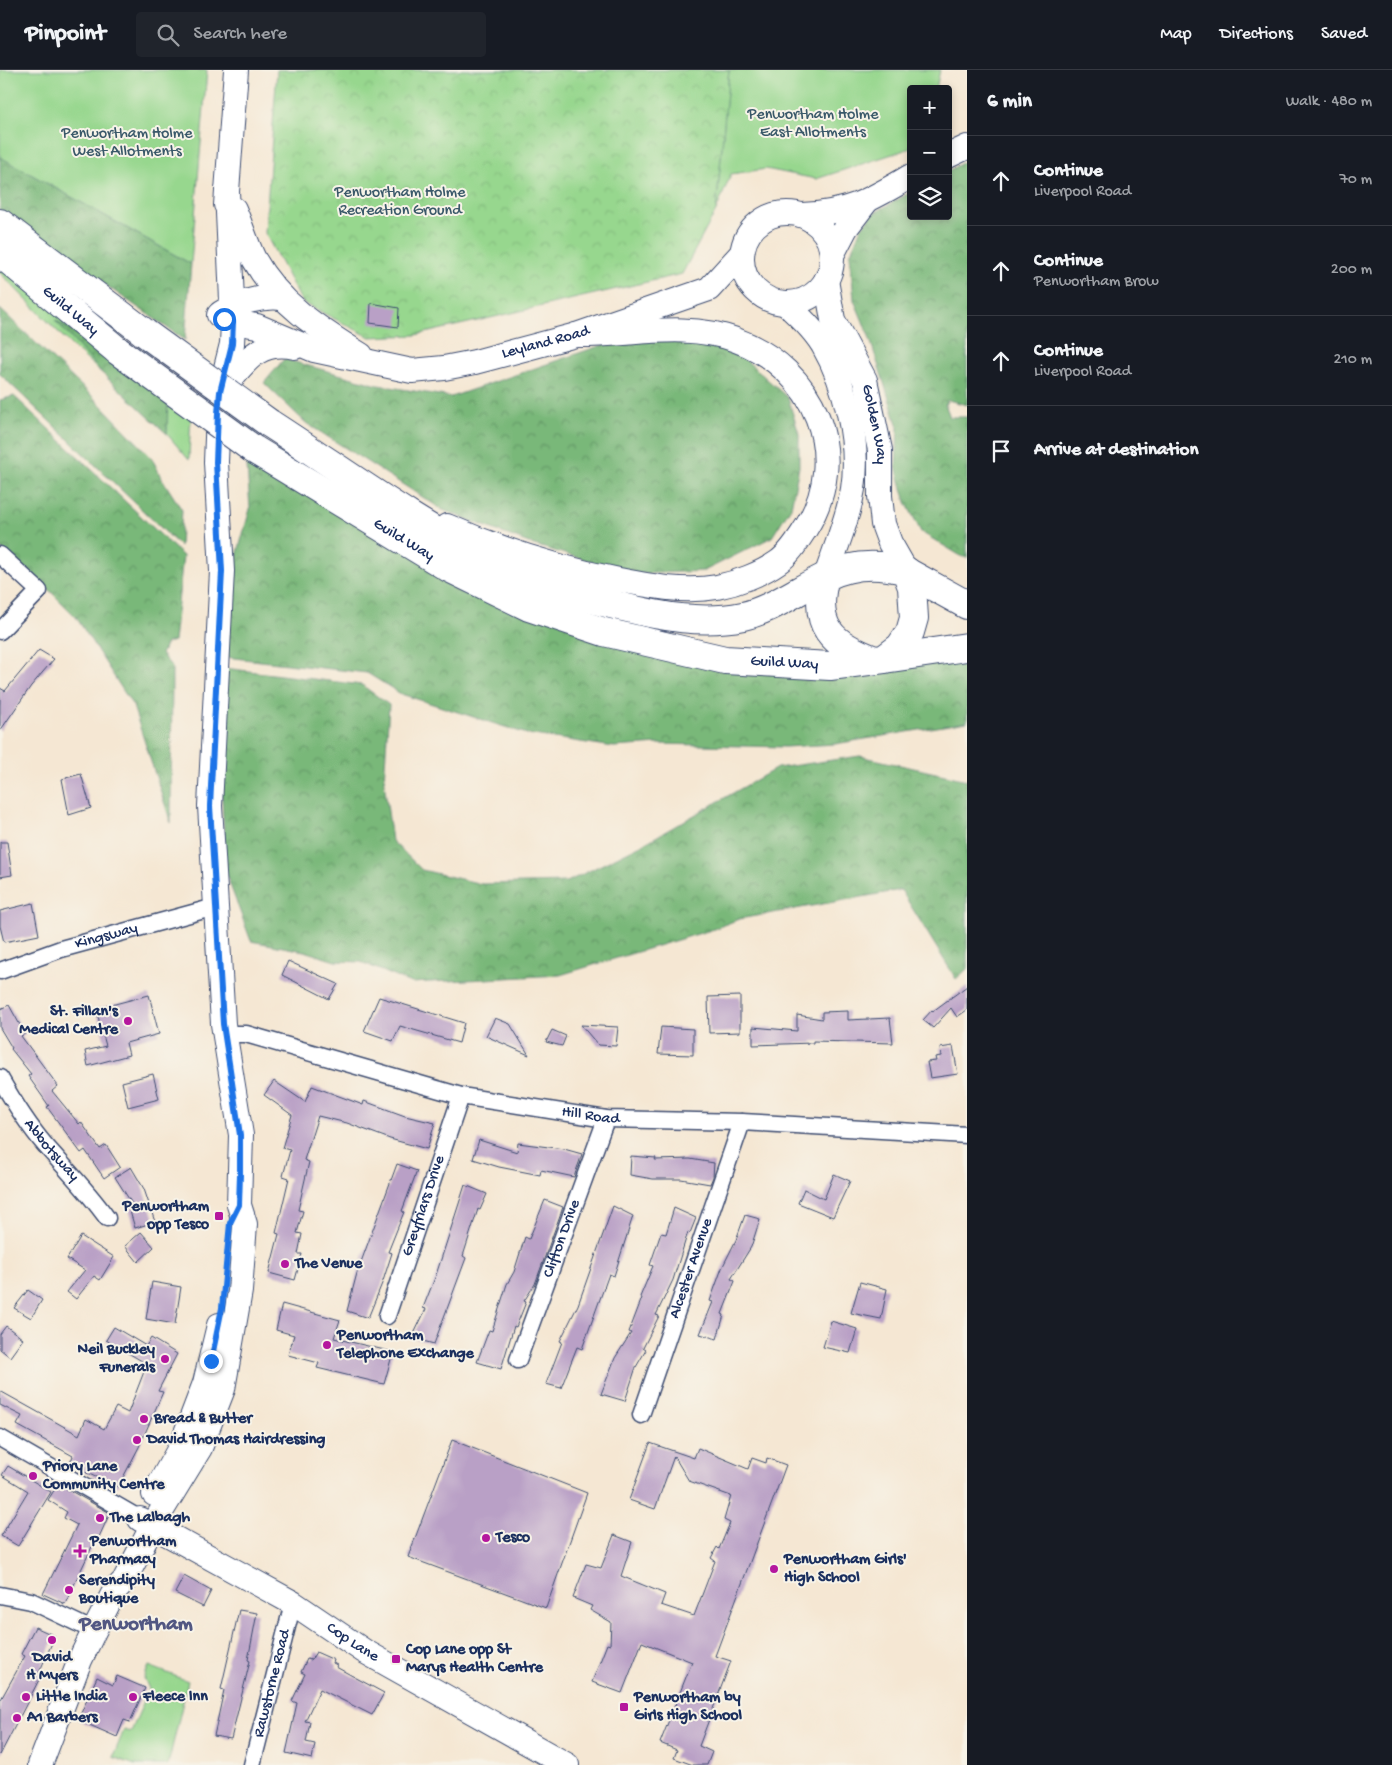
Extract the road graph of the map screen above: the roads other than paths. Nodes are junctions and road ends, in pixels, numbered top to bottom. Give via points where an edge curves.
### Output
1 (236, 70) edge
2 (967, 147) edge
3 (952, 154) edge
4 (907, 178) edge
5 (227, 191) junction
6 (866, 202) junction
7 (802, 215) junction
8 (0, 223) edge
9 (0, 253) edge
10 (742, 253) junction
11 (832, 255) junction
12 (826, 280) junction
13 (710, 289) junction
14 (282, 298) junction
15 (776, 300) junction
16 (228, 315) junction
17 (576, 335) junction
18 (314, 350) junction
19 (377, 365) junction
20 (220, 392) junction
21 (386, 499) junction
22 (0, 555) edge
23 (907, 572) junction
24 (825, 576) junction
25 (967, 605) edge
26 (0, 631) edge
27 (967, 646) edge
28 (880, 660) junction
29 (215, 907) junction
30 (0, 971) edge
31 (225, 1034) junction
32 (0, 1078) edge
33 (461, 1096) junction
34 (606, 1118) junction
35 (742, 1122) junction
36 (967, 1135) edge
37 (107, 1218) dead end
38 (387, 1316) dead end
39 (518, 1360) dead end
40 (641, 1415) dead end
41 (0, 1438) edge
42 (147, 1522) junction
43 (0, 1595) edge
44 (293, 1603) junction
45 (94, 1631) junction
46 (40, 1765) edge
47 (252, 1765) edge
48 (567, 1765) edge

1 - 5 main road
2 - 3 main road
4 - 6 main road
5 - 14 main road, Leyland Road via 254,258
5 - 16 main road
6 - 7 main road via 833,212
6 - 11 main road via 846,228
7 - 10 main road via 775,214 763,220 746,240
7 - 11 main road via 823,230 830,242
8 - 21 highway, Guild Way, bridge via 270,423
9 - 28 highway, Guild Way, bridge via 118,351 253,449 449,568 529,607 604,632 725,660 830,666
10 - 13 main road, Leyland Road
10 - 15 main road via 742,264 750,284
11 - 12 main road
12 - 15 main road via 809,297
12 - 23 main road, Golden Way via 834,320 865,380 880,450 883,524 890,544
13 - 15 main road, Leyland Road
13 - 17 main road, Leyland Road
14 - 16 main road via 268,297
14 - 19 main road, Leyland Road via 310,323
15 - 24 main road, Golden Way via 809,326 826,352 852,434 853,488
16 - 18 main road, Leyland Road
16 - 20 main road via 217,371
17 - 19 main road, Leyland Road via 444,368 412,371
17 - 21 main road via 673,330 706,333 734,339 761,351 796,378 814,410 824,443 825,481 811,519 798,541 780,561 751,576 716,587 686,590 642,585 571,570 495,547
18 - 19 main road, Leyland Road
18 - 20 main road via 271,345 253,355
20 - 29 main road via 216,462 222,571 210,806
21 - 24 highway, Guild Way via 430,529 492,562 547,585 663,617 721,619 745,616
22 - 26 street via 39,591
23 - 24 highway via 874,565
23 - 25 highway
23 - 28 highway via 913,595 914,618 910,632 900,647
24 - 28 highway via 821,604 831,635 841,645
27 - 28 highway
29 - 30 street, Kingsway via 60,949
29 - 31 main road
31 - 33 street, Hill Road via 246,1034
31 - 42 main road via 240,1135 239,1205 230,1223 222,1308 205,1382
32 - 37 street, Abbotsway via 44,1144 85,1188
33 - 34 street, Hill Road
33 - 38 street, Greyfriars Drive
34 - 35 street, Hill Road
34 - 39 street, Clifton Drive
35 - 36 street, Hill Road
35 - 40 street, Alcester Avenue
41 - 42 street
42 - 44 main road, Cop Lane
42 - 45 main road via 112,1573 115,1590
43 - 45 street via 31,1601
44 - 47 street, Rawstorne Road
44 - 48 main road, Cop Lane via 372,1656
45 - 46 main road

